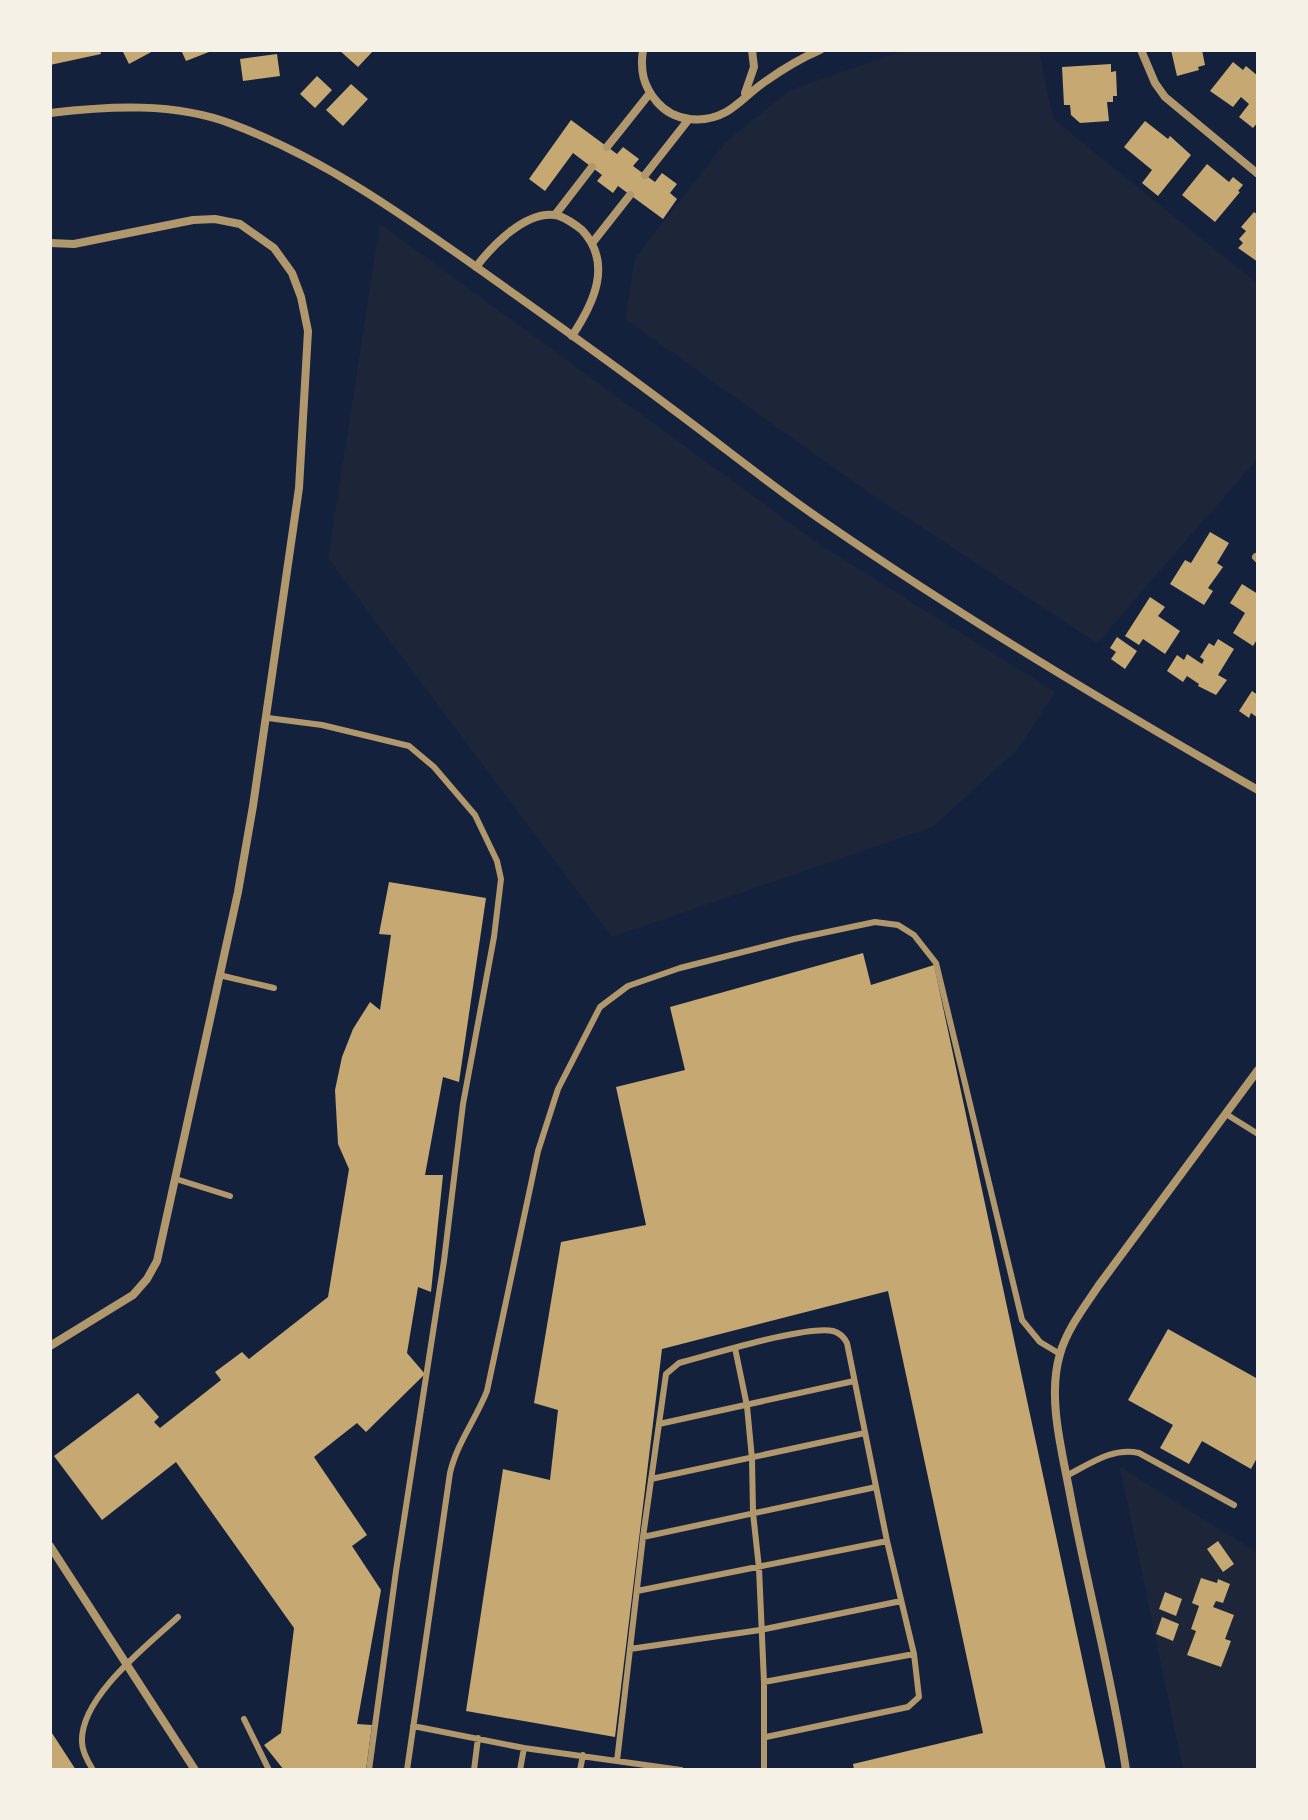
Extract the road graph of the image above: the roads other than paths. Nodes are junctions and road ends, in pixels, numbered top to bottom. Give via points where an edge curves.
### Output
1 (643, 50) edge
2 (752, 50) edge
3 (820, 50) edge
4 (1141, 50) edge
5 (650, 93) junction
6 (743, 97) junction
7 (50, 113) edge
8 (689, 119) junction
9 (607, 147) dead end
10 (592, 167) dead end
11 (1258, 174) edge
12 (645, 175) dead end
13 (630, 195) dead end
14 (555, 215) junction
15 (593, 242) junction
16 (50, 243) edge
17 (476, 267) junction
18 (572, 336) junction
19 (268, 718) junction
20 (1258, 790) edge
21 (218, 975) junction
22 (274, 988) dead end
23 (1258, 1070) edge
24 (1226, 1114) junction
25 (1258, 1134) edge
26 (176, 1179) junction
27 (230, 1196) dead end
28 (50, 1346) edge
29 (735, 1348) junction
30 (1060, 1354) junction
31 (854, 1381) junction
32 (747, 1406) junction
33 (659, 1424) junction
34 (865, 1433) junction
35 (752, 1459) junction
36 (1066, 1476) junction
37 (651, 1479) junction
38 (876, 1487) junction
39 (1234, 1505) dead end
40 (753, 1513) junction
41 (643, 1537) junction
42 (887, 1541) junction
43 (50, 1546) edge
44 (759, 1568) junction
45 (637, 1591) junction
46 (901, 1601) junction
47 (178, 1617) dead end
48 (760, 1630) junction
49 (630, 1649) junction
50 (914, 1654) junction
51 (128, 1663) junction
52 (764, 1682) junction
53 (244, 1719) dead end
54 (413, 1726) junction
55 (766, 1737) junction
56 (478, 1738) junction
57 (524, 1748) junction
58 (583, 1755) junction
59 (617, 1761) junction
60 (630, 1767) edge
61 (765, 1769) edge
62 (93, 1770) edge
63 (195, 1770) edge
64 (269, 1770) edge
65 (369, 1770) edge
66 (407, 1770) edge
67 (474, 1770) edge
68 (520, 1770) edge
69 (580, 1770) edge
70 (681, 1770) edge
71 (1126, 1770) edge

1 - 5 street via 643,79
2 - 6 street via 752,79
3 - 6 street
4 - 11 street via 1165,97
5 - 8 street via 660,106
5 - 9 street
6 - 8 street via 719,115
7 - 17 street via 138,108 230,123 342,178
8 - 12 street
10 - 14 street
13 - 15 street
14 - 15 street
14 - 17 street via 513,228
15 - 18 street via 597,288
16 - 19 street via 74,244 193,220 229,221 252,230 274,248 297,284 308,331 304,430
17 - 18 street
18 - 20 street via 828,525 1100,699
19 - 21 street
19 - 65 lane via 409,746 475,815 501,879 463,1104
21 - 22 lane
21 - 26 street
23 - 24 street
24 - 25 lane
24 - 30 street via 1099,1285
26 - 27 lane
26 - 28 street via 157,1261 147,1279 133,1295
29 - 31 lane via 832,1331 847,1343
29 - 32 lane
29 - 33 lane via 669,1370
30 - 36 street via 1055,1384
30 - 54 lane via 1040,1342 1022,1320 936,963 914,935 898,925 875,922 680,968 628,986 600,1007 584,1035 558,1089 538,1151 490,1381 450,1473
31 - 32 lane
31 - 34 lane
32 - 33 lane
32 - 35 lane
33 - 37 lane
34 - 35 lane
34 - 38 lane
35 - 37 lane
35 - 40 lane
36 - 39 lane via 1127,1450
36 - 71 street
37 - 41 lane
38 - 40 lane
38 - 42 lane
40 - 41 lane
40 - 44 lane
41 - 45 lane
42 - 44 lane
42 - 46 lane
43 - 51 street
44 - 45 lane
44 - 48 lane
45 - 49 lane
46 - 48 lane
46 - 50 lane
47 - 51 lane
48 - 49 lane
48 - 52 lane
49 - 59 lane
50 - 52 lane
50 - 55 lane via 920,1686 915,1704
51 - 62 lane via 87,1716 82,1745
51 - 63 street
52 - 55 lane
53 - 64 lane
54 - 56 lane
54 - 66 lane
55 - 61 lane
56 - 57 lane
56 - 67 lane
57 - 58 lane
57 - 68 lane
58 - 59 lane
58 - 69 lane
59 - 60 lane
60 - 70 lane

